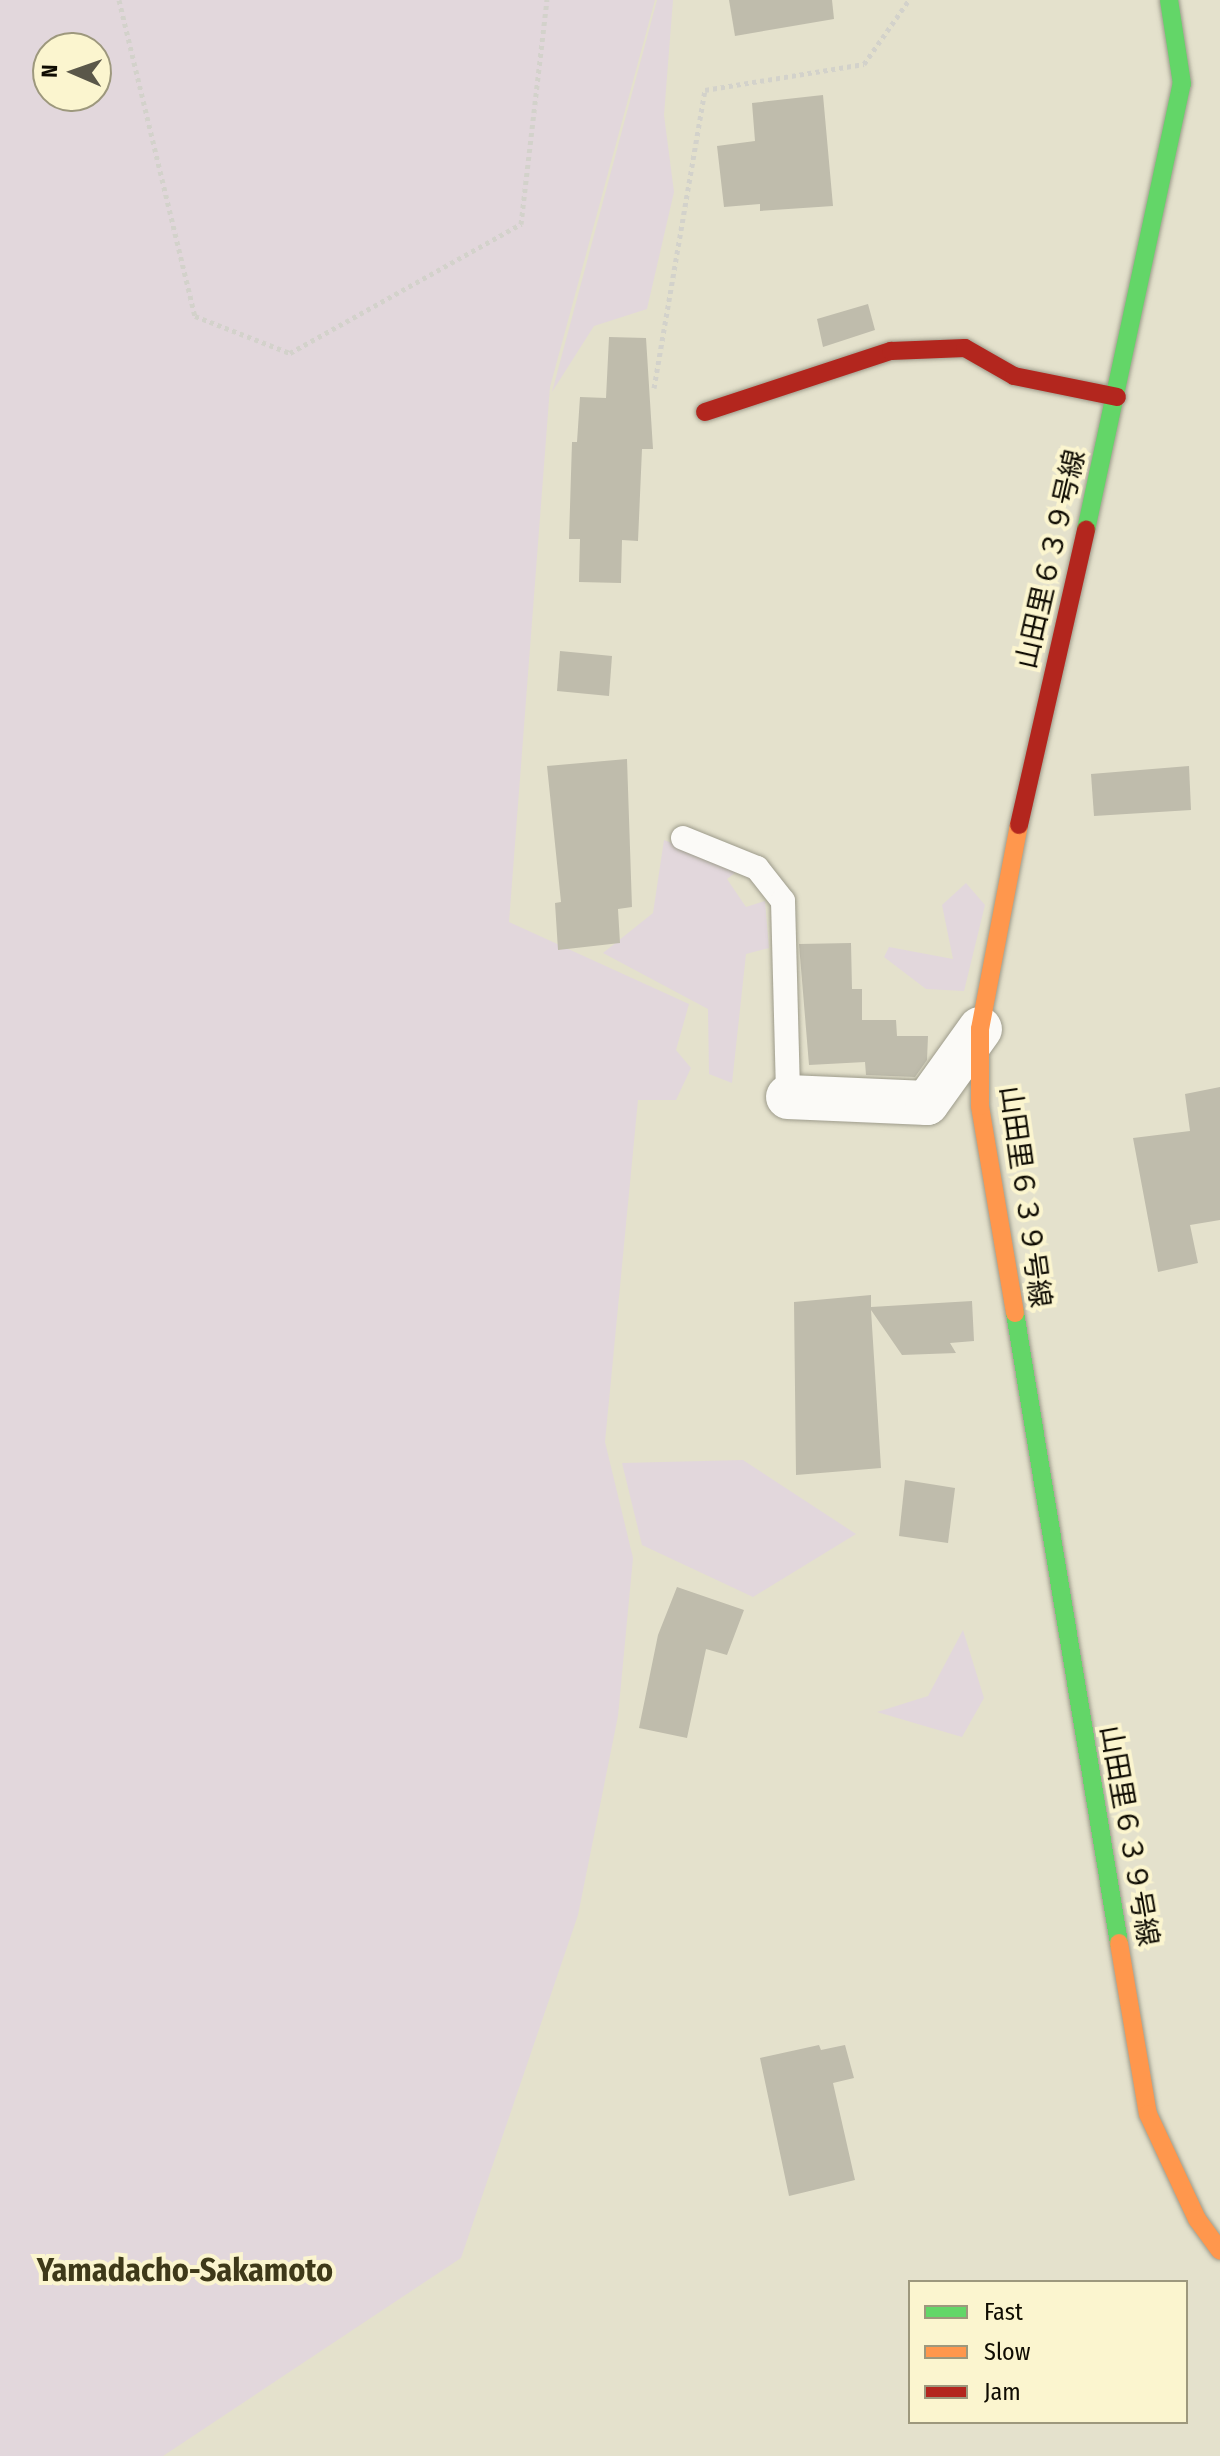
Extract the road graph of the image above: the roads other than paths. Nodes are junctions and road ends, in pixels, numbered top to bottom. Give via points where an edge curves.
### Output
1 (1169, 0) edge
2 (1117, 397) junction
3 (705, 412) dead end
4 (683, 838) dead end
5 (980, 1029) junction
6 (788, 1097) joint
7 (1220, 2251) edge

1 - 2 street, 山田里６３９号線 via 1182,84
2 - 3 street via 1014,376 965,348 936,349 891,351
2 - 5 street, 山田里６３９号線 via 1031,762
4 - 6 lane via 757,868 783,901
5 - 6 street via 927,1103
5 - 7 street, 山田里６３９号線 via 980,1106 1148,2114 1197,2219

